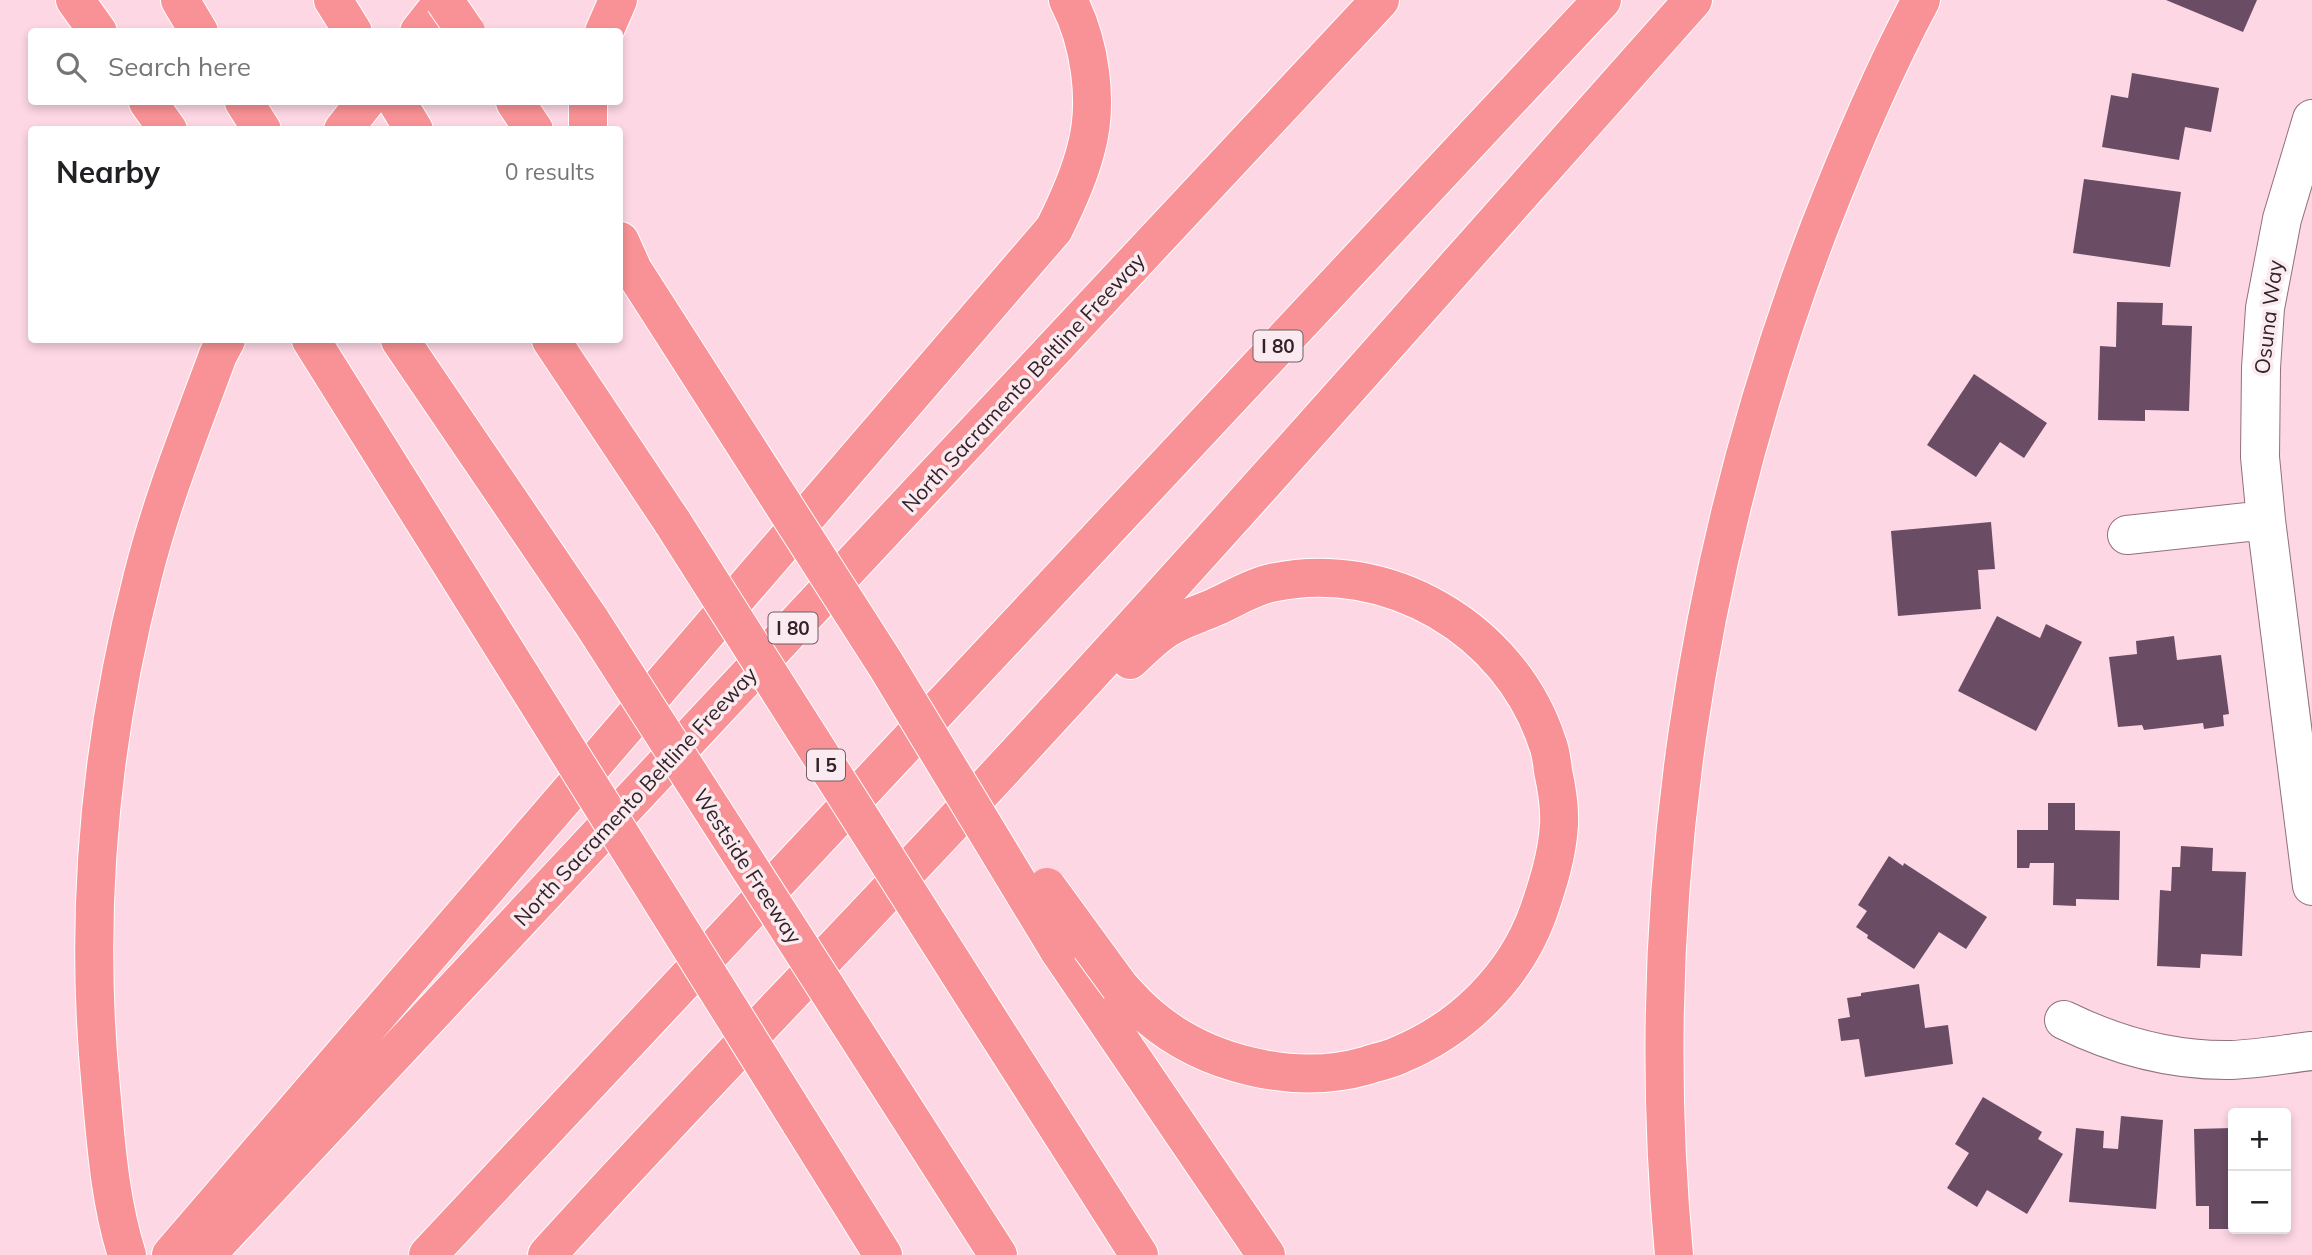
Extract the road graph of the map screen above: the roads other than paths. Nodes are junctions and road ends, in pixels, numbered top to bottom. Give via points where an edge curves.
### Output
1 (75, 0) edge
2 (180, 0) edge
3 (333, 0) edge
4 (444, 0) edge
5 (618, 0) edge
6 (1068, 0) edge
7 (1380, 0) edge
8 (1602, 0) edge
9 (1693, 0) edge
10 (1921, 0) edge
11 (95, 28) edge
12 (197, 28) edge
13 (350, 28) edge
14 (422, 28) edge
15 (463, 28) edge
16 (606, 28) edge
17 (246, 105) edge
18 (363, 105) edge
19 (399, 105) edge
20 (517, 105) edge
21 (588, 105) edge
22 (2312, 119) edge
23 (259, 126) edge
24 (346, 126) edge
25 (412, 126) edge
26 (531, 126) edge
27 (588, 126) edge
28 (624, 254) edge
29 (224, 343) edge
30 (313, 343) edge
31 (402, 343) edge
32 (553, 343) edge
33 (2266, 520) junction
34 (2127, 535) dead end
35 (886, 665) junction
36 (1001, 772) junction
37 (2312, 886) edge
38 (2064, 1020) dead end
39 (2312, 1051) edge
40 (632, 1161) junction
41 (127, 1255) edge
42 (171, 1255) edge
43 (206, 1255) edge
44 (428, 1255) edge
45 (547, 1255) edge
46 (557, 1255) edge
47 (883, 1255) edge
48 (998, 1255) edge
49 (1139, 1255) edge
50 (1266, 1255) edge
51 (1674, 1255) edge

1 - 11 highway
2 - 12 highway
3 - 13 highway
4 - 14 highway
4 - 15 highway, bridge
5 - 16 highway
6 - 42 highway via 1084,44 1091,112 1087,147 1054,229
7 - 43 highway, North Sacramento Beltline Freeway / I 80
8 - 44 highway, I 80
9 - 36 highway
10 - 51 highway via 1845,161 1794,294 1751,430 1710,601 1679,795 1666,951 1664,1087
17 - 23 highway
18 - 24 highway
19 - 25 highway
20 - 26 highway
21 - 27 highway
22 - 33 street, Osuna Way via 2282,219 2265,308 2260,457
28 - 35 highway, bridge
29 - 41 highway via 171,480 143,574 120,675 101,807 97,1051 107,1159
30 - 47 highway, bridge
31 - 48 highway, Westside Freeway, bridge via 591,621
32 - 49 highway, I 5, bridge via 673,523
33 - 34 street
33 - 37 street, Osuna Way
35 - 36 highway, bridge via 1119,987 1177,1036 1216,1056 1272,1071 1357,1068 1399,1056 1444,1032 1472,1010 1507,973 1531,931 1551,876 1559,825 1548,742 1508,669 1472,632 1433,606 1394,589 1353,579 1310,577 1268,583 1167,629
35 - 50 highway, bridge via 1058,949
36 - 40 highway
38 - 39 street via 2121,1045 2176,1057 2232,1060
40 - 45 highway
40 - 46 highway

